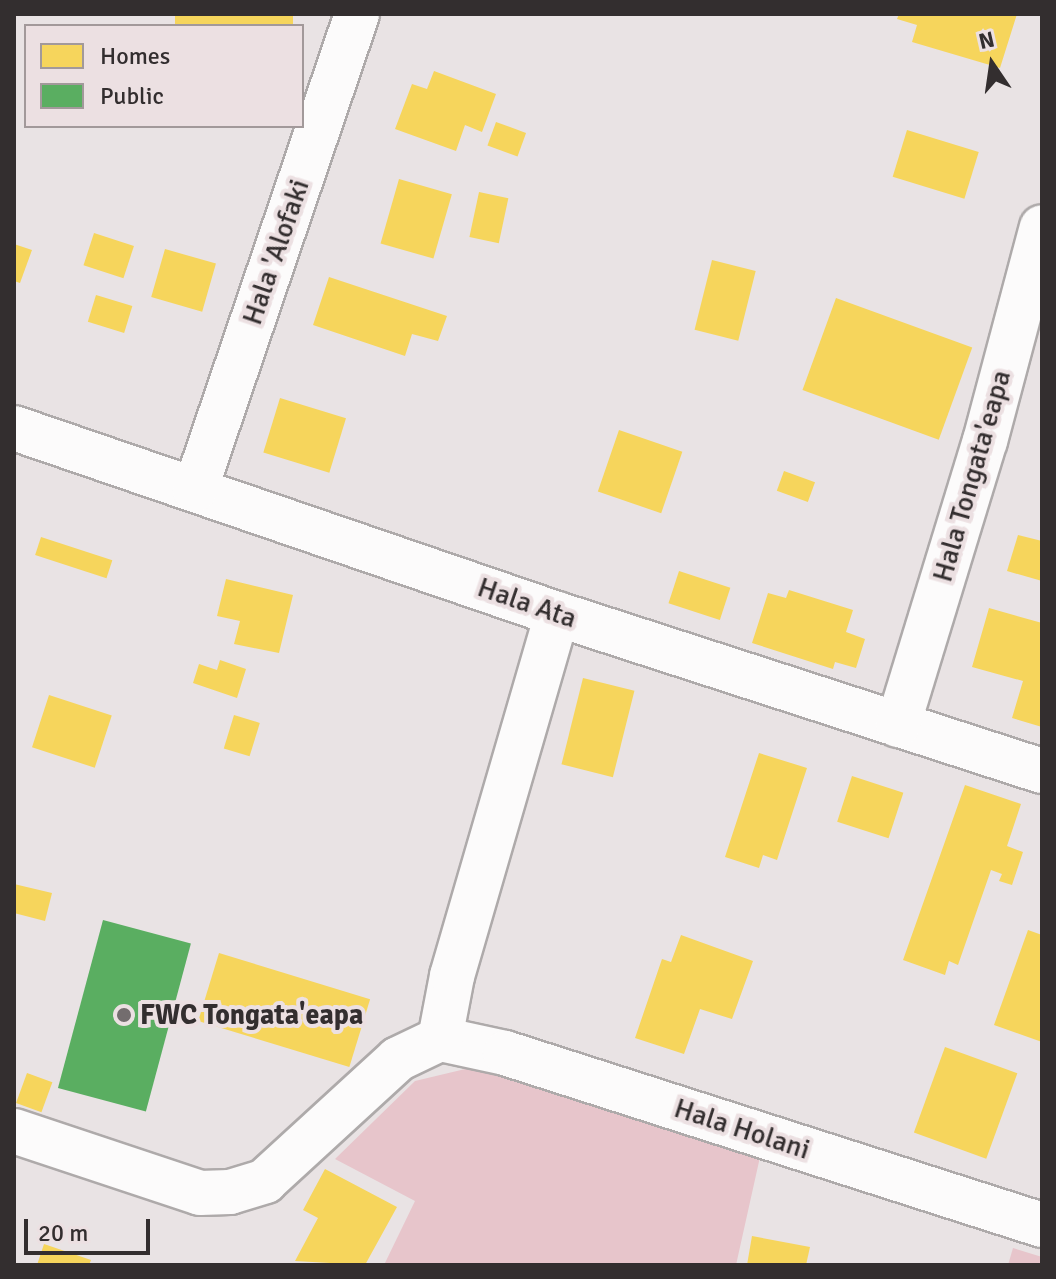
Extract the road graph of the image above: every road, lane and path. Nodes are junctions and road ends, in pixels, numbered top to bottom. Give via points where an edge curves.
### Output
1 (357, 14) edge
2 (1042, 227) edge
3 (14, 428) edge
4 (195, 490) junction
5 (557, 614) junction
6 (898, 725) junction
7 (1042, 771) edge
8 (440, 1039) junction
9 (14, 1131) edge
10 (1042, 1225) edge

1 - 4 street, Hala 'Alofaki
2 - 6 street, Hala Tongata'eapa via 985,441
3 - 4 street, Hala Ata
4 - 5 street, Hala Ata
5 - 6 street, Hala Ata
5 - 8 street via 452,976
6 - 7 street, Hala Ata
8 - 9 street via 398,1059 265,1181 230,1192 200,1193
8 - 10 street, Hala Holani via 505,1053

